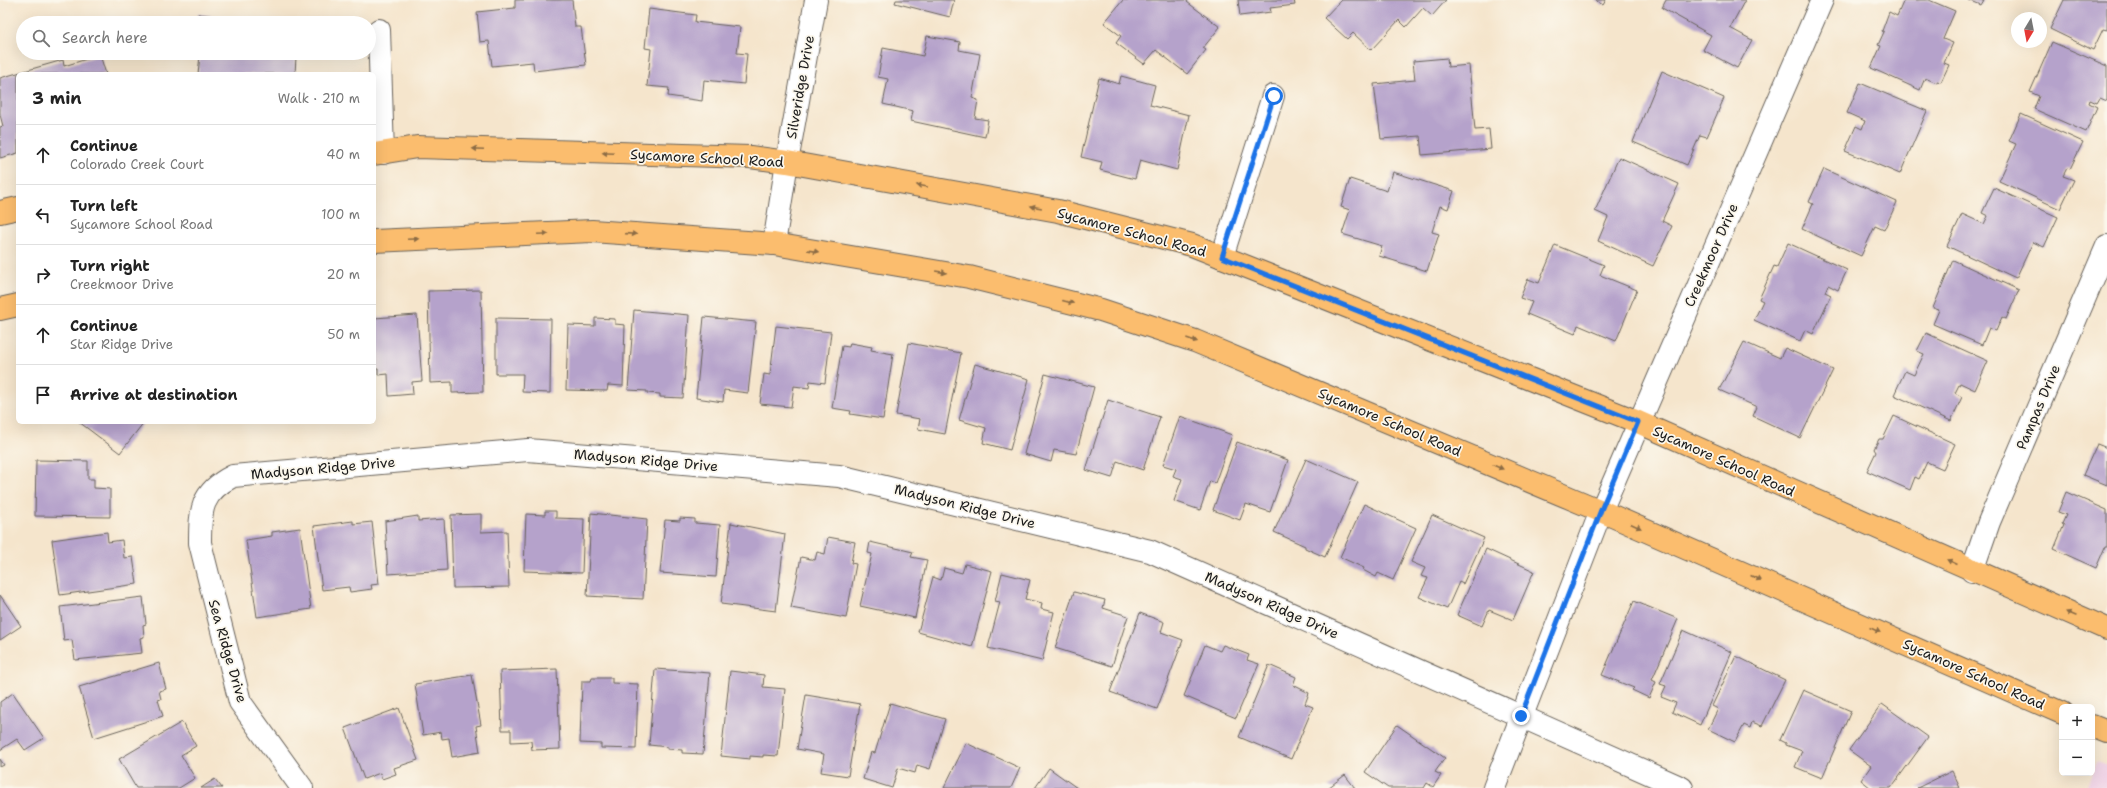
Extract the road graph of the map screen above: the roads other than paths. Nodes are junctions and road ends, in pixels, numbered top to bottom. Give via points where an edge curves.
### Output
1 (816, 0) edge
2 (1822, 0) edge
3 (379, 30) dead end
4 (1274, 96) dead end
5 (378, 153) edge
6 (787, 162) junction
7 (16, 208) edge
8 (0, 212) edge
9 (376, 242) edge
10 (774, 244) junction
11 (2107, 246) edge
12 (1222, 257) junction
13 (16, 305) edge
14 (0, 309) edge
15 (1638, 422) junction
16 (207, 498) joint
17 (1601, 510) junction
18 (1972, 571) junction
19 (2107, 629) edge
20 (2059, 711) edge
21 (1521, 716) junction
22 (2095, 727) edge
23 (2107, 732) edge
24 (302, 788) edge
25 (1494, 788) edge
26 (1682, 788) edge

1 - 6 street, Silveridge Drive
2 - 15 street, Creekmoor Drive
3 - 5 street
4 - 12 street
6 -> 5 main road, Sycamore School Road via 750,157 417,147
6 - 10 street, Silveridge Drive
12 -> 6 main road, Sycamore School Road via 1192,245 1058,211
7 - 8 main road
9 -> 10 main road, Sycamore School Road via 592,231
10 -> 17 main road, Sycamore School Road via 969,277 1101,310 1195,341
11 - 18 street, Pampas Drive via 1989,522
12 - 15 main road, Sycamore School Road
13 - 14 main road
15 - 17 street, Creekmoor Drive
18 -> 15 main road, Sycamore School Road
16 - 21 street, Madyson Ridge Drive via 217,484 233,476 528,450 839,476 1150,551
16 - 24 street, Sea Ridge Drive via 200,518 200,543 240,702
17 -> 20 main road, Sycamore School Road
17 - 21 street, Creekmoor Drive
19 -> 18 main road, Sycamore School Road
21 - 25 street, Creekmoor Drive
21 - 26 street, Madyson Ridge Drive
22 - 23 main road

